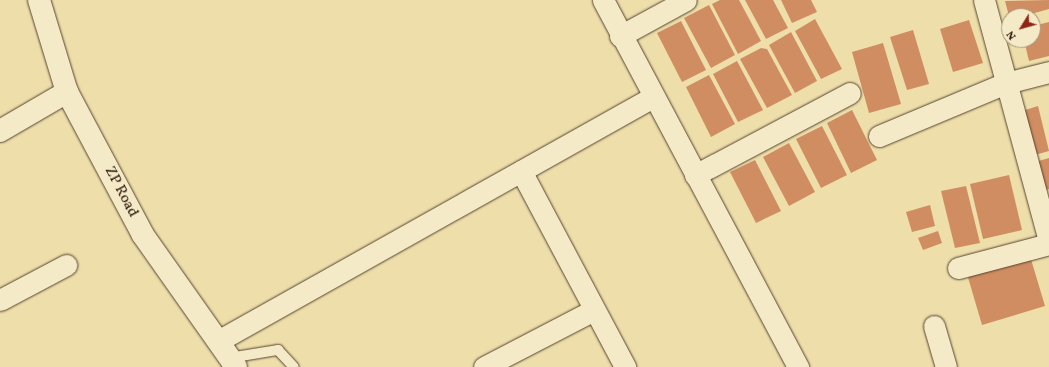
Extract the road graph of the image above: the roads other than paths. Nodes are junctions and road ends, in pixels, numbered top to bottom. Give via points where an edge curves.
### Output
1 (39, 0) edge
2 (603, 0) edge
3 (686, 0) edge
4 (984, 0) edge
5 (620, 36) junction
6 (1049, 72) edge
7 (1006, 83) junction
8 (67, 92) junction
9 (850, 93) dead end
10 (653, 97) junction
11 (0, 131) edge
12 (879, 136) dead end
13 (521, 171) junction
14 (695, 175) junction
15 (1049, 242) edge
16 (66, 265) dead end
17 (958, 268) dead end
18 (0, 300) edge
19 (594, 310) junction
20 (934, 326) dead end
21 (228, 355) edge
22 (294, 367) edge
23 (484, 367) edge
24 (625, 367) edge
25 (798, 367) edge
26 (946, 367) edge

1 - 8 street, ZP Road
2 - 5 street
3 - 5 street
4 - 7 street
5 - 10 street
6 - 7 street
7 - 12 street
7 - 15 street
8 - 11 street
8 - 21 street, ZP Road via 143,235
9 - 14 street
10 - 13 street
10 - 14 street
13 - 19 street
13 - 21 street
14 - 25 street
15 - 17 street
16 - 18 street
19 - 23 street
19 - 24 street
20 - 26 street
21 - 22 lane via 278,350

